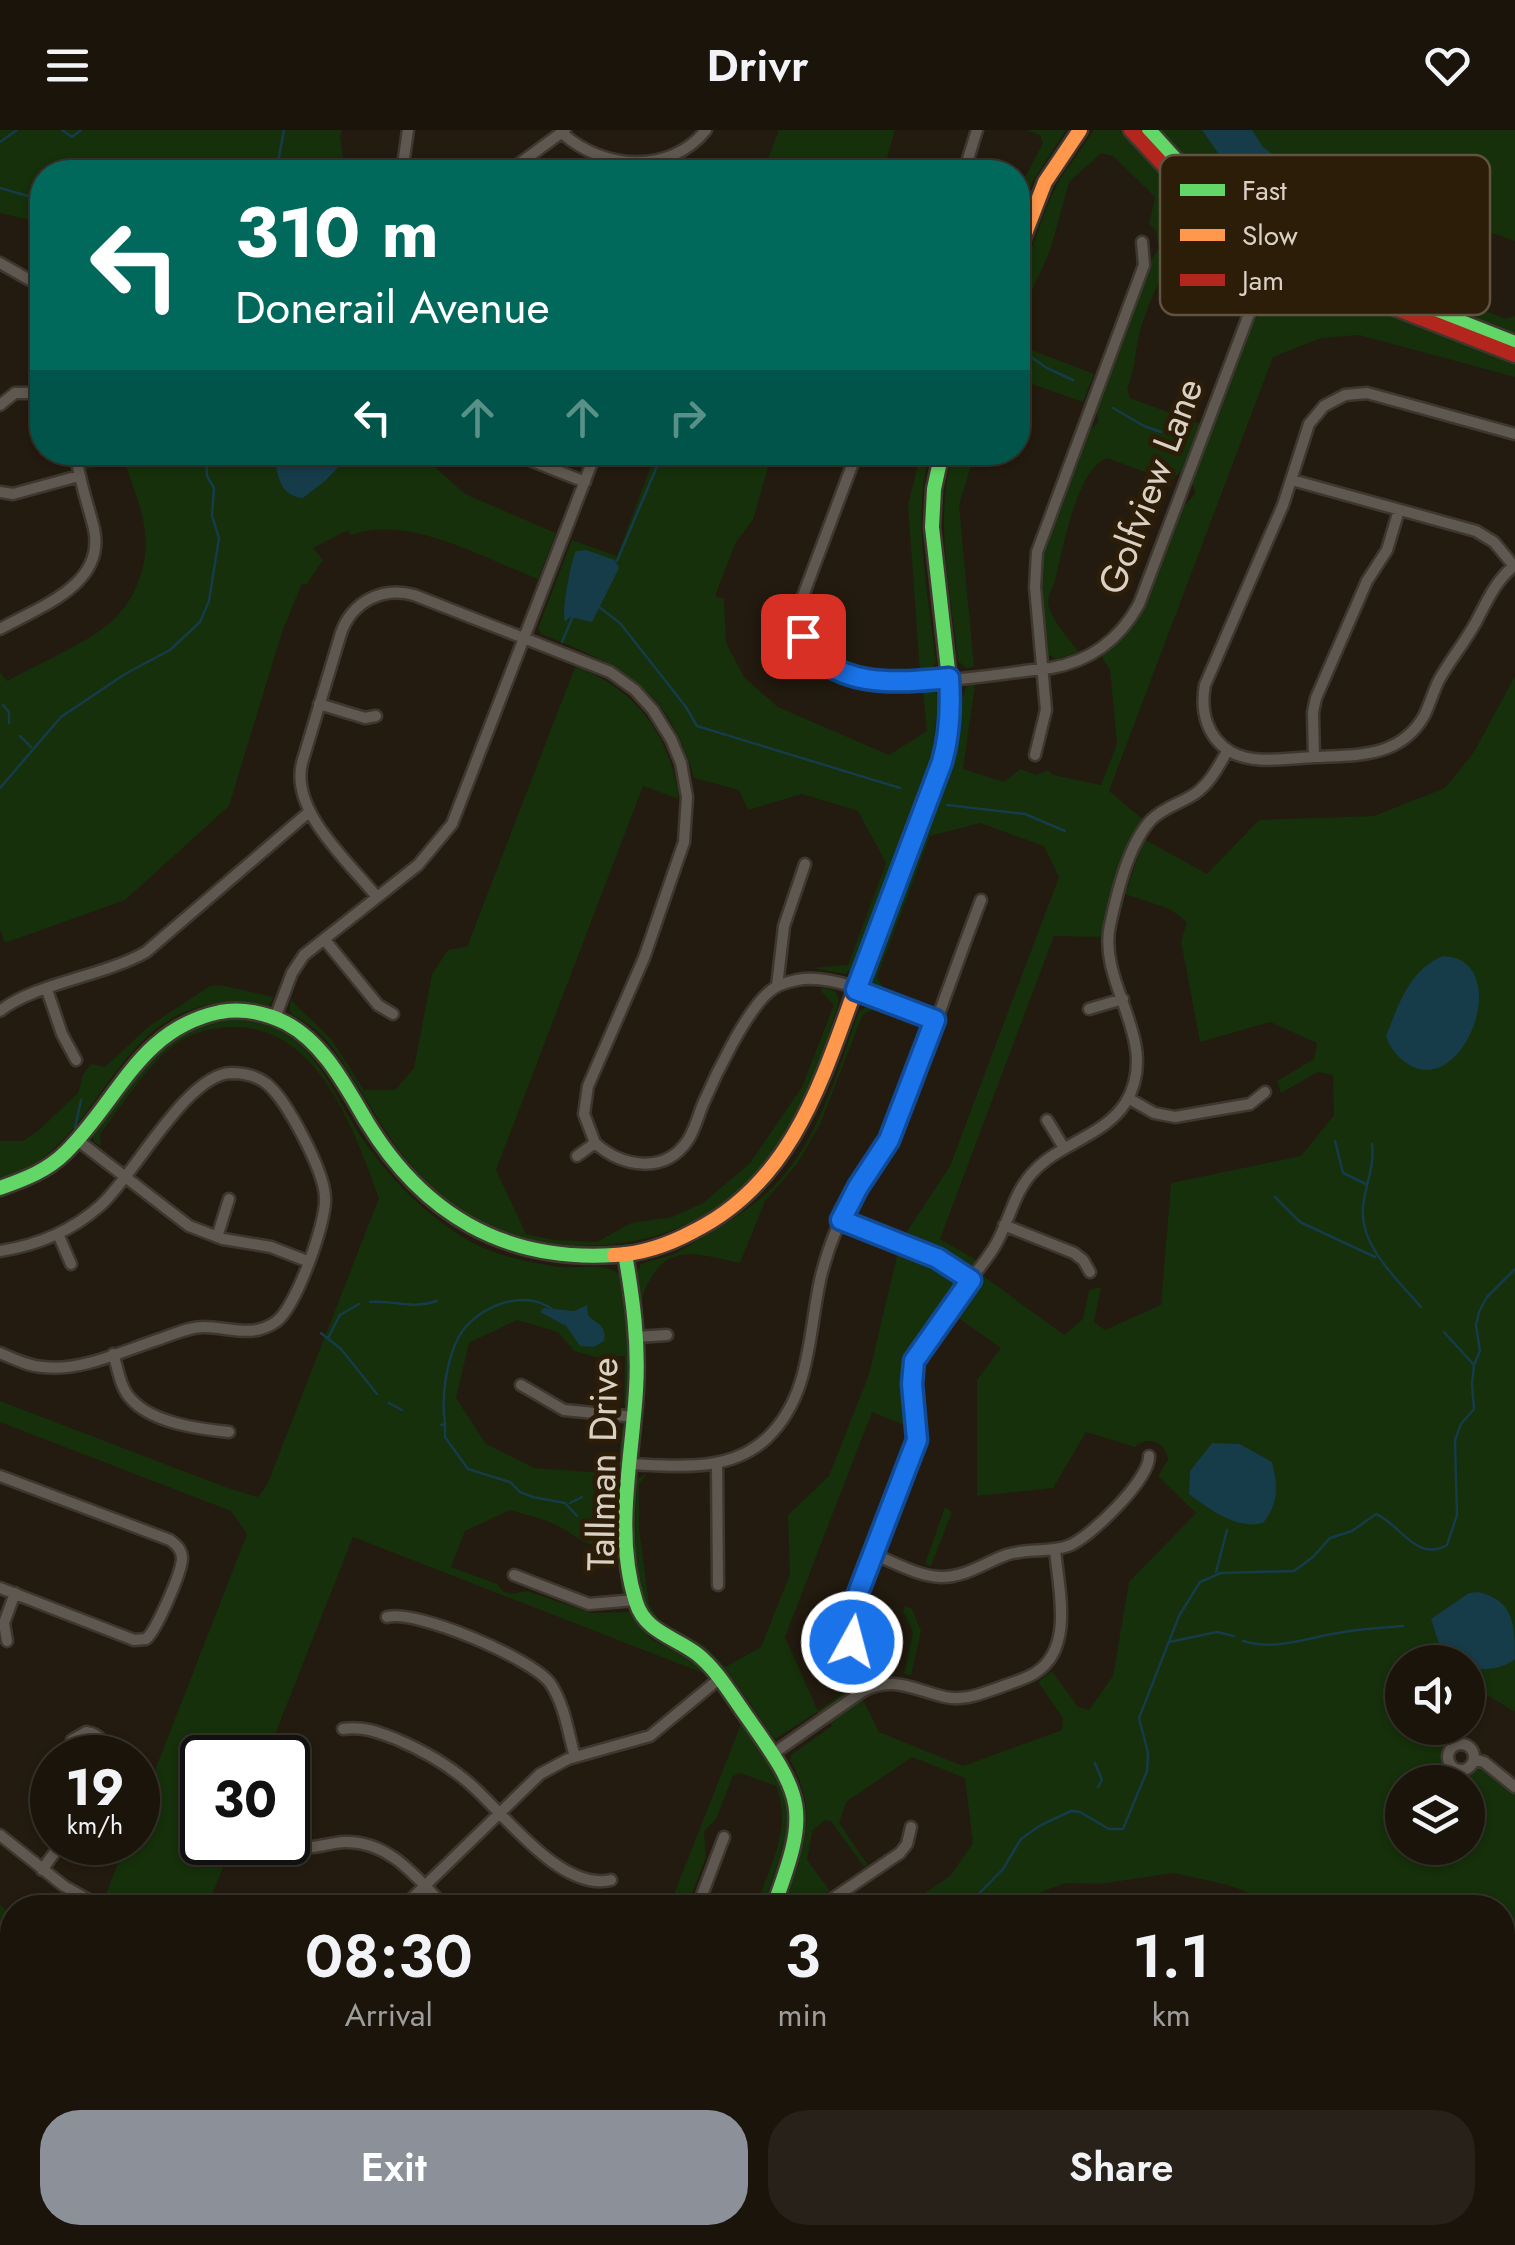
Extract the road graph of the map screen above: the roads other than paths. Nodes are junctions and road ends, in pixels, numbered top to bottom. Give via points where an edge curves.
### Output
1 (408, 130) edge
2 (706, 130) edge
3 (977, 130) edge
4 (1080, 130) edge
5 (1131, 130) edge
6 (1149, 130) edge
7 (564, 131) edge
8 (1171, 155) edge
9 (404, 160) edge
10 (524, 160) edge
11 (627, 160) edge
12 (655, 160) edge
13 (968, 160) edge
14 (1160, 161) edge
15 (1030, 222) edge
16 (1142, 242) dead end
17 (0, 263) edge
18 (30, 280) edge
19 (1249, 315) edge
20 (1413, 315) edge
21 (1443, 315) edge
22 (1515, 343) edge
23 (1515, 355) edge
24 (30, 393) edge
25 (0, 405) edge
26 (1515, 434) edge
27 (78, 465) edge
28 (542, 465) edge
29 (591, 465) edge
30 (852, 465) edge
31 (938, 465) edge
32 (79, 476) junction
33 (1292, 480) junction
34 (584, 482) junction
35 (0, 492) edge
36 (1398, 510) junction
37 (1514, 566) edge
38 (56, 582) dead end
39 (63, 593) junction
40 (0, 629) edge
41 (525, 638) junction
42 (1042, 669) junction
43 (949, 678) junction
44 (320, 704) junction
45 (376, 716) dead end
46 (1228, 750) junction
47 (1035, 756) dead end
48 (1314, 757) junction
49 (309, 812) junction
50 (805, 864) dead end
51 (377, 897) junction
52 (981, 900) dead end
53 (324, 938) junction
54 (778, 986) junction
55 (47, 990) junction
56 (856, 990) junction
57 (1123, 999) junction
58 (1089, 1008) dead end
59 (0, 1010) edge
60 (393, 1014) dead end
61 (275, 1018) junction
62 (935, 1020) junction
63 (76, 1060) dead end
64 (1264, 1092) dead end
65 (1128, 1098) junction
66 (1047, 1120) dead end
67 (76, 1139) junction
68 (595, 1143) junction
69 (1064, 1148) junction
70 (576, 1156) dead end
71 (126, 1177) junction
72 (0, 1188) edge
73 (229, 1200) dead end
74 (841, 1220) junction
75 (1004, 1225) junction
76 (58, 1234) junction
77 (217, 1237) junction
78 (0, 1251) edge
79 (625, 1254) junction
80 (307, 1261) junction
81 (71, 1264) dead end
82 (1090, 1272) dead end
83 (971, 1280) junction
84 (666, 1335) dead end
85 (636, 1337) junction
86 (0, 1354) edge
87 (113, 1354) junction
88 (521, 1385) dead end
89 (635, 1417) junction
90 (229, 1432) dead end
91 (1149, 1456) dead end
92 (630, 1464) junction
93 (717, 1464) junction
94 (0, 1476) edge
95 (1055, 1549) junction
96 (873, 1554) junction
97 (514, 1576) dead end
98 (718, 1585) dead end
99 (0, 1588) edge
100 (16, 1594) junction
101 (635, 1600) junction
102 (387, 1617) dead end
103 (7, 1642) dead end
104 (719, 1678) junction
105 (869, 1688) junction
106 (344, 1729) dead end
107 (453, 1751) dead end
108 (774, 1753) junction
109 (575, 1757) junction
110 (1474, 1759) dead end
111 (444, 1764) junction
112 (1515, 1787) edge
113 (498, 1812) junction
114 (911, 1828) dead end
115 (0, 1835) edge
116 (724, 1837) dead end
117 (310, 1848) edge
118 (46, 1865) edge
119 (42, 1870) junction
120 (611, 1880) dead end
121 (424, 1885) junction
122 (79, 1895) edge
123 (414, 1895) edge
124 (434, 1895) edge
125 (701, 1895) edge
126 (780, 1895) edge
127 (838, 1895) edge

1 - 9 street
2 - 12 street via 676,156
3 - 13 street
4 - 15 street via 1046,182
5 - 14 street
6 - 8 street
7 - 10 street
7 - 11 street via 587,151
16 - 42 street via 1144,265 1038,552
17 - 18 street
19 - 42 street, Golfview Lane via 1134,614 1090,656
20 - 23 street
21 - 22 street
24 - 25 street via 15,393
26 - 33 street via 1367,393 1342,396 1315,414
27 - 32 street
28 - 34 street
29 - 34 street
30 - 43 street, Golfview Lane via 802,598 803,636 820,660 863,678
31 - 43 street via 932,515
32 - 35 street
32 - 39 street via 96,550 86,576
33 - 36 street
33 - 46 street via 1205,685 1205,719
34 - 41 street
36 - 37 street via 1482,534
36 - 48 street via 1387,550 1366,581 1316,698
37 - 48 street via 1496,584 1406,738 1374,754
38 - 39 street
39 - 40 street
41 - 44 street via 408,593 378,594 344,624
41 - 51 street via 452,824 429,854
41 - 68 street via 594,664 635,690 671,738 687,790 686,834 674,878 586,1093 584,1114
42 - 43 street, Golfview Lane
42 - 47 street via 1046,714
43 - 56 street via 942,762
44 - 45 street
44 - 49 street via 300,773
46 - 48 street via 1255,759
46 - 57 street via 1202,788 1160,813 1137,841 1109,932
49 - 51 street
49 - 55 street via 153,947
50 - 54 street via 784,926
51 - 53 street
52 - 62 street
53 - 60 street via 378,1006
53 - 61 street via 298,962
54 - 56 street via 815,978
54 - 68 street via 756,1007 678,1150 661,1161 635,1164
55 - 59 street
55 - 63 street
56 - 62 street
56 - 79 street via 808,1114 769,1175 698,1230
57 - 58 street
57 - 65 street via 1137,1053
61 - 67 street via 231,1010 177,1024 145,1052
61 - 79 street via 320,1049 398,1168 451,1216 538,1253
62 - 74 street via 889,1140
64 - 65 street via 1250,1104 1175,1118
65 - 69 street via 1108,1121
66 - 69 street
67 - 71 street
67 - 72 street via 38,1174
68 - 70 street
69 - 75 street via 1023,1184
71 - 76 street via 99,1207
71 - 77 street via 183,1222
71 - 80 street via 202,1083 226,1074 258,1078 276,1095 323,1180 324,1217
73 - 77 street
74 - 83 street via 937,1258
74 - 93 street via 791,1406 760,1444
75 - 82 street via 1074,1252
75 - 83 street
76 - 78 street
76 - 81 street
77 - 80 street
79 - 85 street, Tallman Drive
80 - 87 street via 289,1307 274,1323 251,1332 192,1328
83 - 96 street via 914,1361 917,1440
84 - 85 street
85 - 89 street, Tallman Drive
86 - 87 street via 46,1368
87 - 90 street via 125,1390 140,1407
88 - 89 street via 564,1410
89 - 92 street, Tallman Drive
91 - 95 street via 1144,1476 1089,1534
92 - 93 street
92 - 101 street, Tallman Drive via 627,1525
93 - 98 street
94 - 100 street via 174,1542 182,1554 146,1640
95 - 96 street via 1012,1553 944,1577
95 - 105 street via 1059,1636 1035,1673 965,1698 901,1683
96 - 105 street via 850,1623
97 - 101 street via 589,1604
99 - 100 street
100 - 103 street via 4,1623
101 - 104 street, Tallman Drive via 655,1632 694,1652
102 - 109 street via 409,1615 528,1663 556,1694
104 - 108 street, Tallman Drive
104 - 109 street via 647,1737
105 - 108 street
106 - 111 street via 364,1728
107 - 111 street
108 - 126 street, Tallman Drive via 794,1790 798,1827
109 - 113 street via 540,1774
110 - 112 street
111 - 113 street
113 - 120 street via 564,1868 592,1882
113 - 121 street
114 - 127 street via 900,1853
115 - 119 street
116 - 125 street
117 - 121 street via 369,1845 396,1858
118 - 119 street
119 - 122 street
121 - 123 street
121 - 124 street

